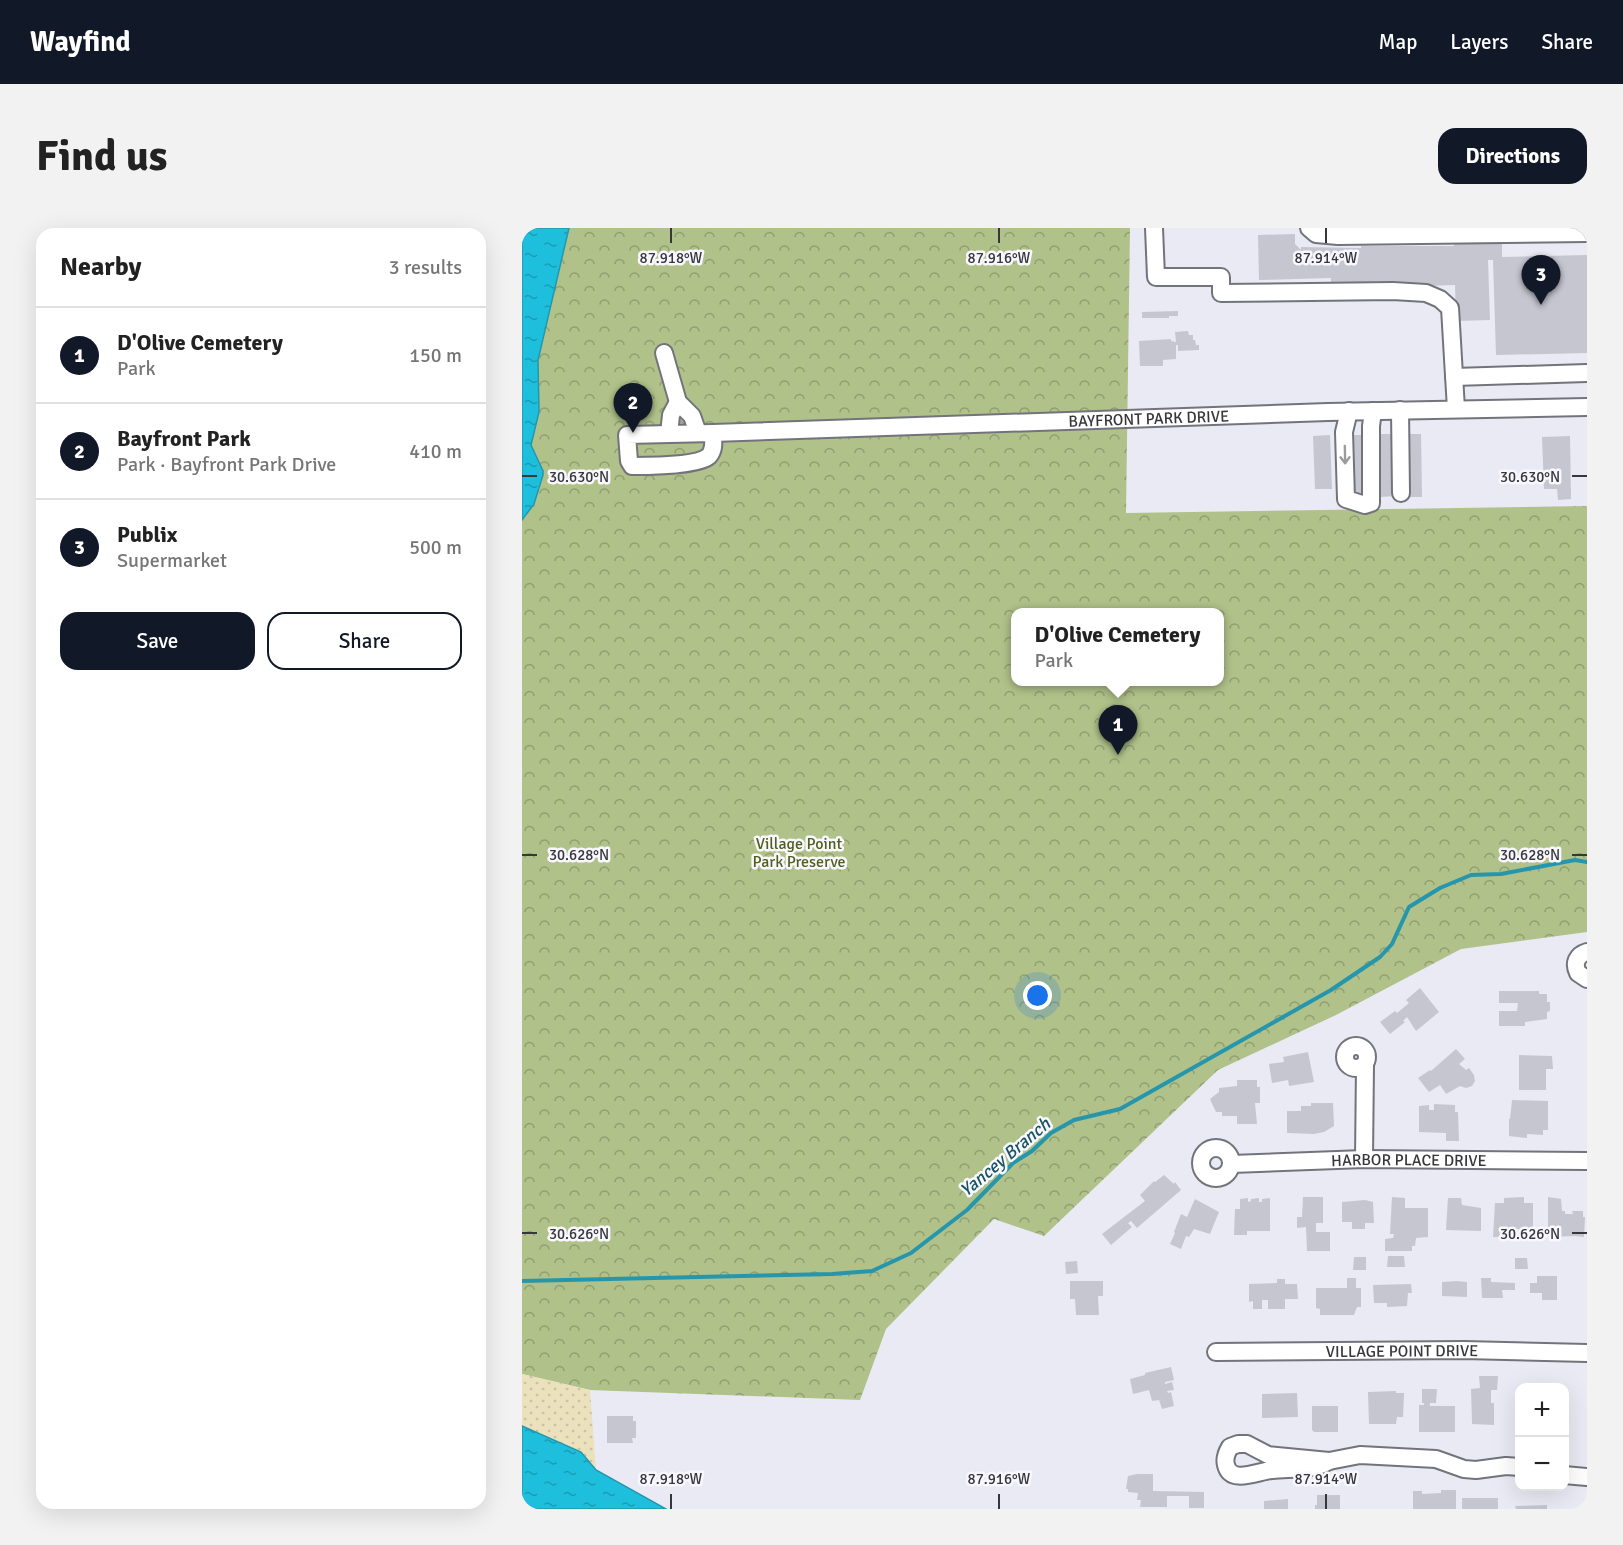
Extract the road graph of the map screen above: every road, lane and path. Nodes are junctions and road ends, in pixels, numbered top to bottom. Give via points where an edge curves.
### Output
1 (1154, 228) edge
2 (1309, 228) edge
3 (1555, 230) edge
4 (1490, 231) edge
5 (1525, 231) edge
6 (1586, 232) edge
7 (664, 353) dead end
8 (1587, 373) edge
9 (1454, 377) junction
10 (678, 402) junction
11 (1587, 407) edge
12 (1456, 409) junction
13 (1400, 410) junction
14 (1348, 411) junction
15 (1373, 411) junction
16 (705, 433) junction
17 (669, 434) junction
18 (1401, 493) dead end
19 (1587, 952) edge
20 (1587, 979) edge
21 (1365, 1065) dead end
22 (1364, 1160) junction
23 (1587, 1161) edge
24 (1232, 1164) dead end
25 (1216, 1352) dead end
26 (1587, 1353) edge
27 (1329, 1461) junction
28 (1513, 1466) edge
29 (1569, 1475) edge
30 (1587, 1477) edge

1 - 9 street via 1156,277 1221,277 1221,293 1393,291 1426,293 1440,299 1450,308
2 - 4 street via 1316,234 1338,236
3 - 5 street
3 - 6 street
4 - 5 street
7 - 10 street
8 - 9 street
9 - 12 street
10 - 16 street
10 - 17 street via 671,415
11 - 12 street, BAYFRONT PARK DRIVE
12 - 13 street, BAYFRONT PARK DRIVE
13 - 15 street, BAYFRONT PARK DRIVE
13 - 18 street
14 - 15 street, BAYFRONT PARK DRIVE
14 -> 15 street via 1344,432 1346,499 1365,505 1371,503
14 - 16 street, BAYFRONT PARK DRIVE
16 - 17 street, BAYFRONT PARK DRIVE
16 - 17 street, BAYFRONT PARK DRIVE via 714,445 701,461 632,466 627,435
19 - 20 street via 1575,964 1578,973
21 - 22 street
22 - 23 street, HARBOR PLACE DRIVE
22 - 24 street, HARBOR PLACE DRIVE
25 - 26 street, VILLAGE POINT DRIVE
27 - 27 street via 1268,1455 1247,1444 1230,1447 1225,1460 1230,1472 1242,1476 1276,1469 1299,1470
27 - 28 street via 1360,1455 1436,1460 1476,1470
29 - 30 street

